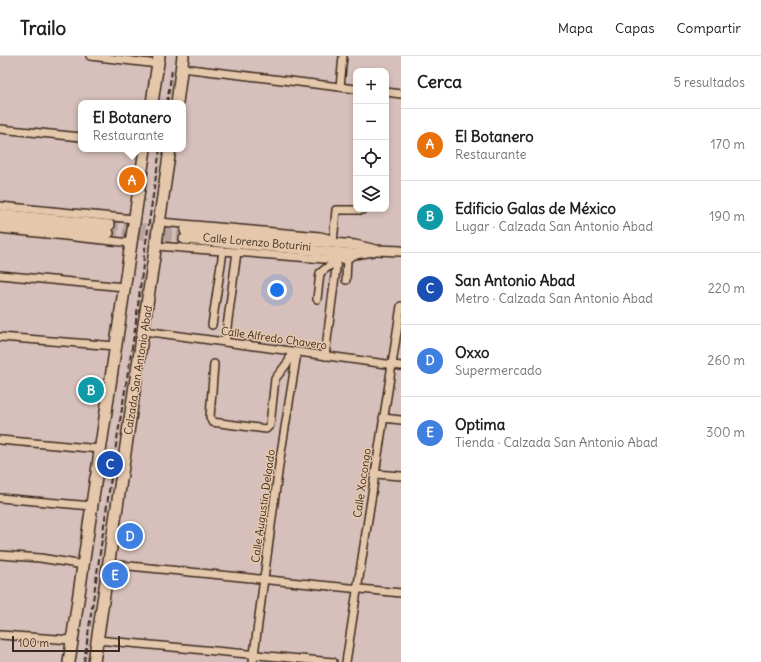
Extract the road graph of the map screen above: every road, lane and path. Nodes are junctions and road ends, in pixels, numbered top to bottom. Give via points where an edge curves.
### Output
1 (90, 56) edge
2 (183, 56) edge
3 (344, 56) edge
4 (158, 59) edge
5 (182, 68) junction
6 (340, 87) junction
7 (353, 89) edge
8 (389, 92) edge
9 (401, 94) edge
10 (152, 100) edge
11 (177, 100) edge
12 (0, 129) edge
13 (78, 137) edge
14 (145, 152) edge
15 (170, 152) edge
16 (0, 206) edge
17 (353, 210) edge
18 (0, 214) edge
19 (134, 219) junction
20 (0, 222) edge
21 (160, 222) junction
22 (0, 229) edge
23 (131, 243) junction
24 (333, 243) junction
25 (157, 246) junction
26 (376, 250) junction
27 (223, 251) junction
28 (401, 251) edge
29 (237, 252) junction
30 (351, 256) junction
31 (337, 260) junction
32 (0, 275) edge
33 (346, 280) dead end
34 (124, 287) junction
35 (317, 299) dead end
36 (401, 306) edge
37 (212, 325) dead end
38 (144, 331) junction
39 (0, 337) edge
40 (225, 342) junction
41 (116, 346) junction
42 (294, 352) junction
43 (325, 356) junction
44 (214, 364) dead end
45 (392, 365) junction
46 (401, 366) edge
47 (383, 418) junction
48 (401, 420) edge
49 (0, 440) edge
50 (100, 449) junction
51 (375, 474) junction
52 (401, 476) edge
53 (0, 498) edge
54 (92, 506) junction
55 (0, 555) edge
56 (84, 564) junction
57 (109, 564) junction
58 (264, 580) junction
59 (358, 589) junction
60 (401, 593) edge
61 (0, 635) edge
62 (72, 640) junction
63 (97, 640) junction
64 (253, 658) edge
65 (69, 662) edge
66 (94, 662) edge
67 (333, 662) edge
68 (346, 662) edge

1 - 4 street
2 - 5 highway
3 - 6 street
4 - 10 highway
5 - 6 street
5 - 11 highway
6 - 7 street
8 - 9 street
12 - 13 street
14 - 19 highway
15 - 21 highway, Calzada San Antonio Abad
16 - 19 street
17 - 24 street via 336,210
18 - 20 main road via 110,229
19 - 23 highway
21 - 24 street, Calle Lorenzo Boturini via 320,236 328,238
21 - 25 highway, Calzada San Antonio Abad
22 - 23 street
23 - 34 highway
24 - 26 main road, Calle Lorenzo Boturini
24 - 30 main road, Calle Lorenzo Boturini via 184,235
25 - 27 street, Calle Lorenzo Boturini
25 - 38 highway, Calzada San Antonio Abad
26 - 28 main road, Calle Lorenzo Boturini
26 - 30 main road, Calle Lorenzo Boturini
27 - 29 street, Calle Lorenzo Boturini
27 - 37 street
29 - 31 street, Calle Lorenzo Boturini
29 - 40 street
30 - 31 street, Calle Lorenzo Boturini
30 - 33 street
31 - 35 street via 320,273
31 - 43 street
32 - 34 street
34 - 41 highway
36 - 45 street, Calle Xocongo
38 - 40 street, Calle Alfredo Chavero
38 - 57 highway, Calzada San Antonio Abad
39 - 41 street
40 - 42 street, Calle Alfredo Chavero
41 - 50 highway
42 - 43 street, Calle Alfredo Chavero
42 - 44 street via 275,379 270,425 266,429 212,422 210,417
42 - 58 street, Calle Augustin Delgado
43 - 45 street, Calle Alfredo Chavero
45 - 46 street, Calle Alfredo Chavero
45 - 47 street, Calle Xocongo
47 - 48 street
47 - 51 street, Calle Xocongo
49 - 50 street
50 - 54 highway
51 - 52 street
51 - 59 street, Calle Xocongo
53 - 54 street
54 - 56 highway
55 - 56 street
56 - 62 highway
57 - 58 street
57 - 63 highway, Calzada San Antonio Abad
58 - 59 street
58 - 64 street, Calle Augustin Delgado
59 - 60 street
59 - 68 street, Calle Xocongo
61 - 62 street
62 - 65 highway
63 - 64 street
63 - 66 highway, Calzada San Antonio Abad
64 - 67 street

